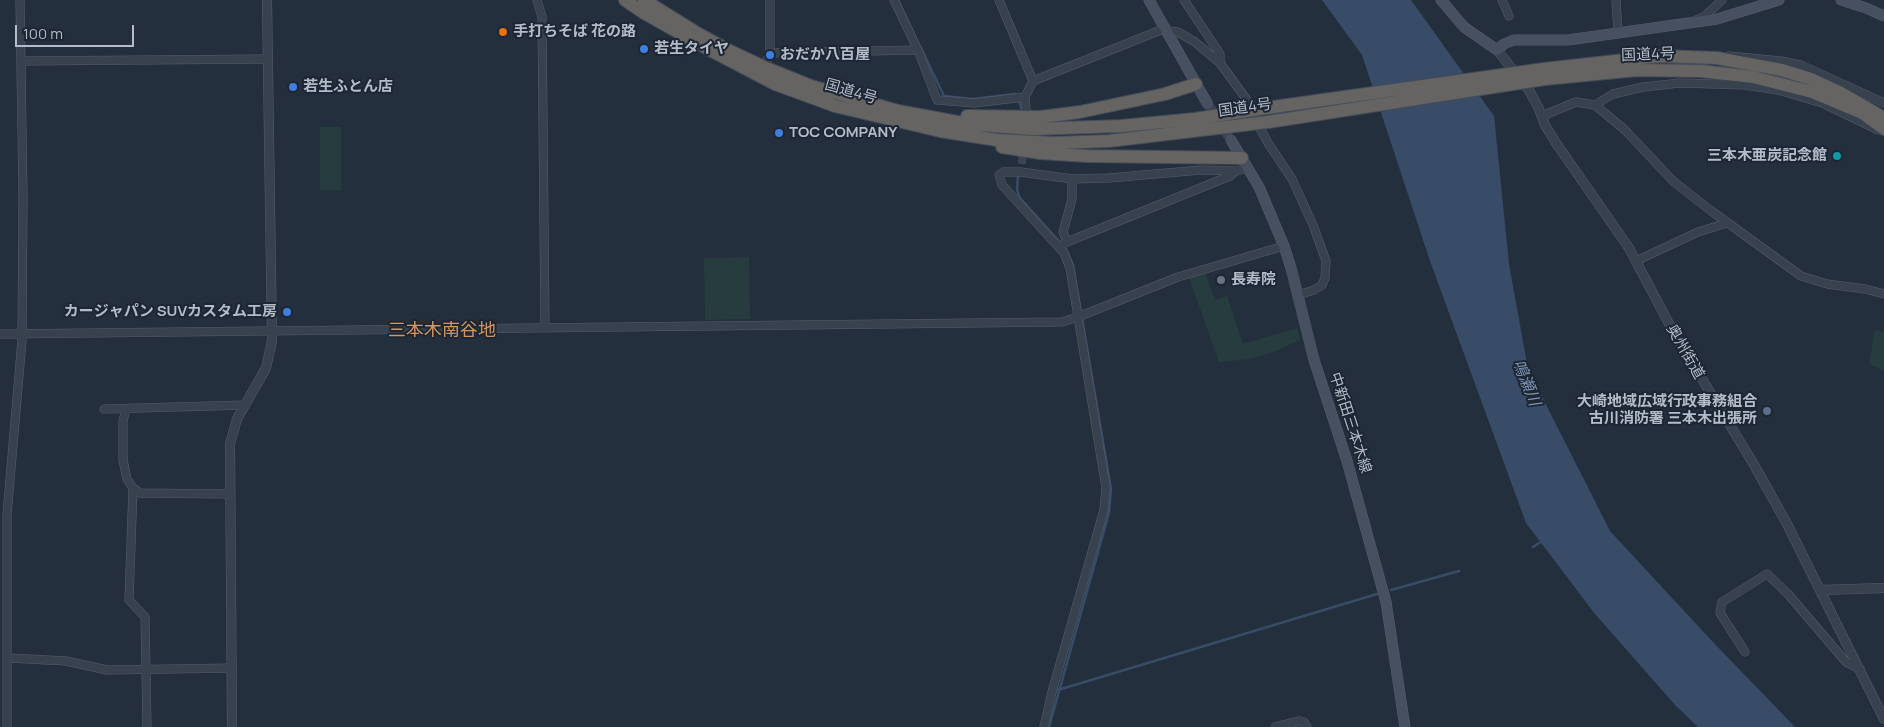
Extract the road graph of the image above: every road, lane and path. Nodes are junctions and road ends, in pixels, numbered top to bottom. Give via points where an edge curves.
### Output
1 (20, 0) edge
2 (268, 0) edge
3 (537, 0) edge
4 (625, 0) edge
5 (644, 0) edge
6 (770, 0) edge
7 (894, 0) edge
8 (1000, 0) edge
9 (1149, 0) edge
10 (1184, 0) edge
11 (1441, 0) edge
12 (1502, 0) edge
13 (1616, 0) edge
14 (1722, 0) edge
15 (1778, 0) edge
16 (1841, 0) edge
17 (1509, 16) dead end
18 (1884, 16) edge
19 (1686, 23) junction
20 (1167, 29) junction
21 (1618, 33) junction
22 (918, 50) junction
23 (1497, 50) junction
24 (770, 53) junction
25 (1704, 57) junction
26 (268, 59) junction
27 (22, 61) junction
28 (1220, 63) junction
29 (764, 67) junction
30 (1544, 74) junction
31 (1033, 81) junction
32 (1196, 84) junction
33 (1025, 97) junction
34 (1884, 102) edge
35 (1208, 103) tunnel mouth
36 (1595, 105) junction
37 (1026, 110) dead end
38 (1254, 110) junction
39 (927, 116) junction
40 (1542, 116) junction
41 (1884, 118) edge
42 (884, 119) junction
43 (1263, 122) junction
44 (1884, 130) edge
45 (1231, 140) tunnel mouth
46 (1245, 163) junction
47 (1236, 171) junction
48 (1072, 179) junction
49 (1728, 223) junction
50 (1063, 245) junction
51 (1284, 246) junction
52 (1636, 261) junction
53 (1298, 294) junction
54 (1884, 294) edge
55 (1081, 316) junction
56 (545, 327) junction
57 (272, 330) junction
58 (22, 333) junction
59 (0, 334) edge
60 (244, 405) junction
61 (104, 409) dead end
62 (126, 409) junction
63 (133, 488) junction
64 (230, 494) junction
65 (1884, 588) edge
66 (1820, 590) junction
67 (1745, 652) dead end
68 (8, 658) junction
69 (232, 668) junction
70 (147, 669) junction
71 (1860, 669) junction
72 (1884, 719) edge
73 (7, 727) edge
74 (147, 727) edge
75 (232, 727) edge
76 (1044, 727) edge
77 (1275, 727) edge
78 (1307, 727) edge
79 (1405, 727) edge

1 - 27 street
2 - 26 street
3 - 56 street via 542,17
4 - 42 highway, 国道4号 via 776,84 835,106
5 - 29 highway, 国道4号 via 697,33
6 - 24 street
7 - 22 street
8 - 31 street
9 - 20 main road
10 - 28 street via 1220,54
11 - 23 main road via 1464,27
12 - 17 street
13 - 21 street
14 - 19 street via 1704,17
15 - 19 main road via 1717,19
16 - 18 main road
19 - 21 main road
20 - 28 street via 1195,42
20 - 31 street
20 - 32 main road
21 - 23 main road via 1568,40 1514,40
22 - 24 street
22 - 33 street via 937,100 974,103
23 - 40 street, 奥州街道 via 1528,90
24 - 29 street
25 - 30 highway, 国道4号 via 1660,56
25 - 34 street via 1735,55 1801,65
25 - 41 highway, 国道4号 via 1782,70 1811,79
26 - 27 street
26 - 57 street
27 - 58 street
28 - 38 street
29 - 39 highway, 国道4号 via 842,96
30 - 38 highway, 国道4号, bridge
30 - 43 highway, 国道4号, bridge
30 - 44 highway, 国道4号 via 1637,70 1700,71 1753,77 1812,92 1862,113
31 - 33 street
32 - 35 main road
32 - 39 highway via 1133,101 1041,117
33 - 37 street
36 - 40 street via 1576,102
36 - 44 street via 1613,94 1643,87 1680,83 1745,85 1778,90 1822,103
36 - 49 street via 1625,130 1674,181
38 - 39 highway, 国道4号 via 1145,125 1062,129 999,127
40 - 52 street, 奥州街道 via 1544,125
42 - 43 highway, 国道4号 via 997,140 1054,143 1109,141
42 - 46 highway via 939,137 1040,153
43 - 53 street via 1265,138 1292,179 1326,261 1322,284
45 - 46 main road, 中新田三本木線
46 - 47 street
46 - 51 main road, 中新田三本木線 via 1259,186
47 - 48 street via 1201,170
47 - 50 street
48 - 50 street via 1072,199
48 - 50 street via 1022,168 999,175 999,180 1014,199
49 - 52 street via 1698,232
49 - 54 street via 1801,276
50 - 55 street
51 - 53 main road, 中新田三本木線
51 - 55 street via 1178,277
52 - 66 street, 奥州街道 via 1691,363 1758,472
53 - 79 main road, 中新田三本木線 via 1314,360 1347,462 1386,602
55 - 56 street via 1062,322
55 - 76 street via 1105,475 1106,502
56 - 57 street
57 - 58 street
57 - 60 street via 266,368
58 - 59 street
58 - 68 street via 7,515
60 - 62 street
60 - 64 street via 230,444
61 - 62 street
62 - 63 street via 123,460 127,479
63 - 64 street via 140,493
63 - 70 street via 129,600 145,617
64 - 69 street
65 - 66 street
66 - 71 street, 奥州街道
67 - 71 street via 1720,612 1722,602 1767,574 1846,662
68 - 70 street via 66,661 106,670
68 - 73 street
69 - 70 street
69 - 75 street
70 - 74 street
71 - 72 street, 奥州街道
77 - 78 street via 1300,721

